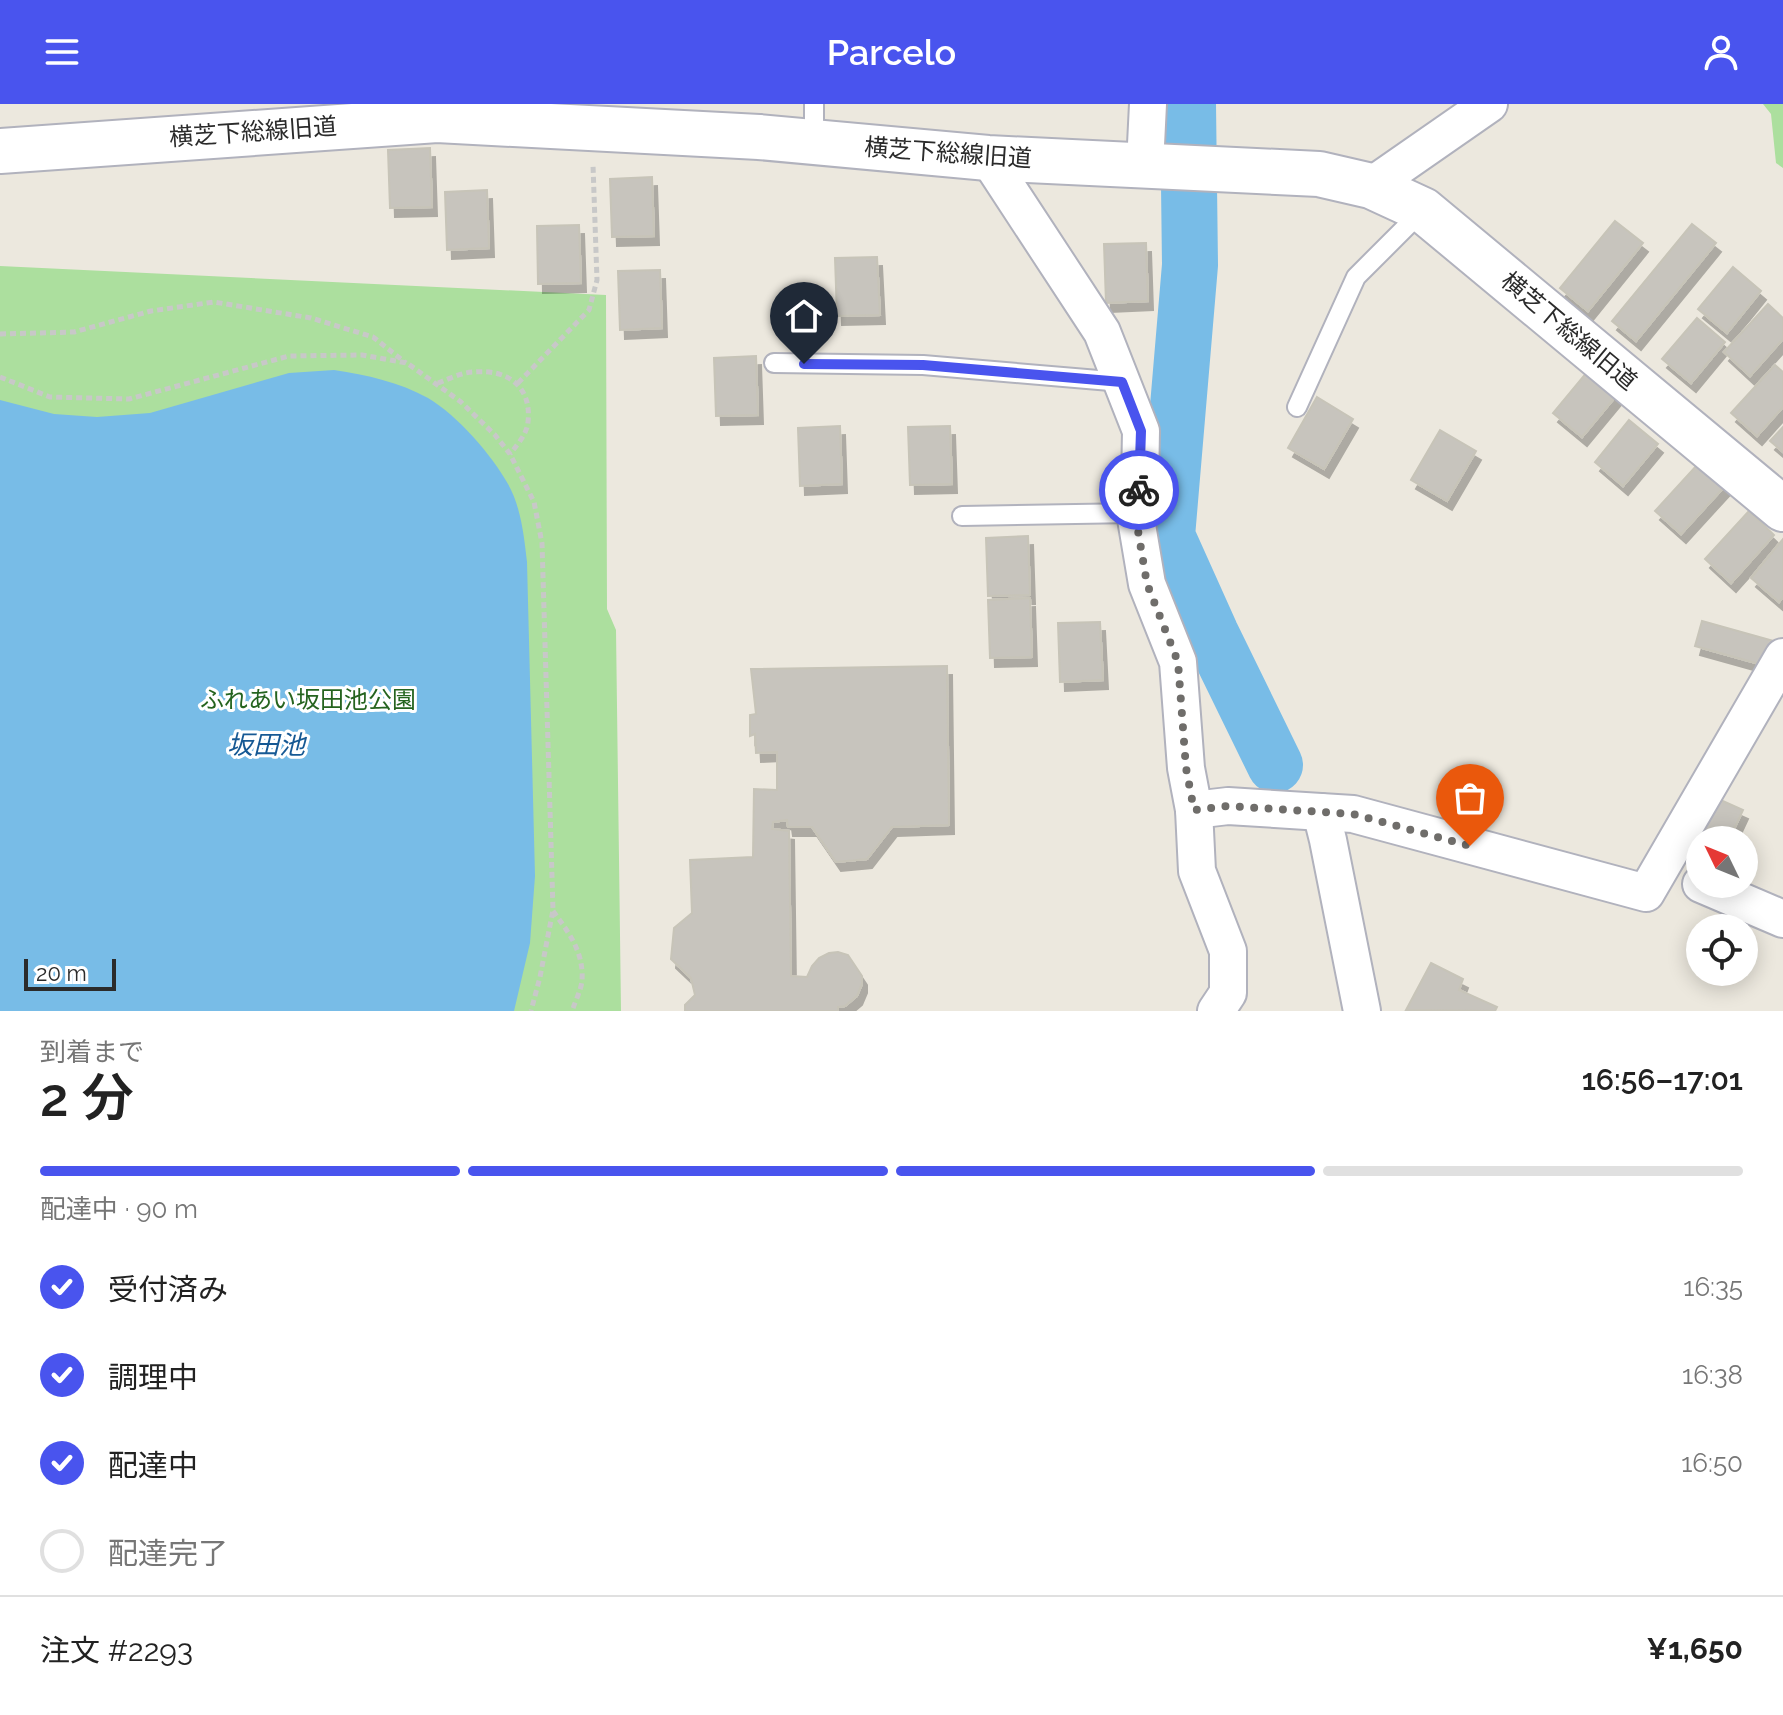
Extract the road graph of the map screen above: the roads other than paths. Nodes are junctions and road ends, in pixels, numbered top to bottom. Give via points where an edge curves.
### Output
1 (1148, 104) edge
2 (1489, 104) edge
3 (814, 123) edge
4 (0, 151) edge
5 (988, 158) junction
6 (1145, 165) junction
7 (1371, 186) junction
8 (1423, 210) junction
9 (774, 363) dead end
10 (1122, 382) junction
11 (1297, 407) dead end
12 (1783, 509) edge
13 (1135, 513) junction
14 (962, 516) dead end
15 (1783, 657) edge
16 (1194, 810) junction
17 (1321, 812) junction
18 (1661, 867) junction
19 (1686, 878) edge
20 (1734, 898) edge
21 (1783, 919) edge
22 (1216, 1011) edge
23 (1362, 1011) edge

1 - 6 street
2 - 7 street
3 - 4 street, 横芝下総線旧道 via 592,128 437,120
3 - 5 street, 横芝下総線旧道
5 - 6 street, 横芝下総線旧道
5 - 10 street via 1102,332
6 - 7 street, 横芝下総線旧道 via 1319,174
7 - 8 street, 横芝下総線旧道
8 - 11 lane via 1356,277
8 - 12 street, 横芝下総線旧道
9 - 10 lane via 923,365
10 - 13 street via 1141,431
13 - 14 lane
13 - 16 street via 1147,584 1178,662
15 - 18 street
16 - 17 street via 1228,806
16 - 22 street via 1197,871 1228,951 1228,993
17 - 18 street via 1353,814 1646,893
17 - 23 street
18 - 19 street
20 - 21 street

